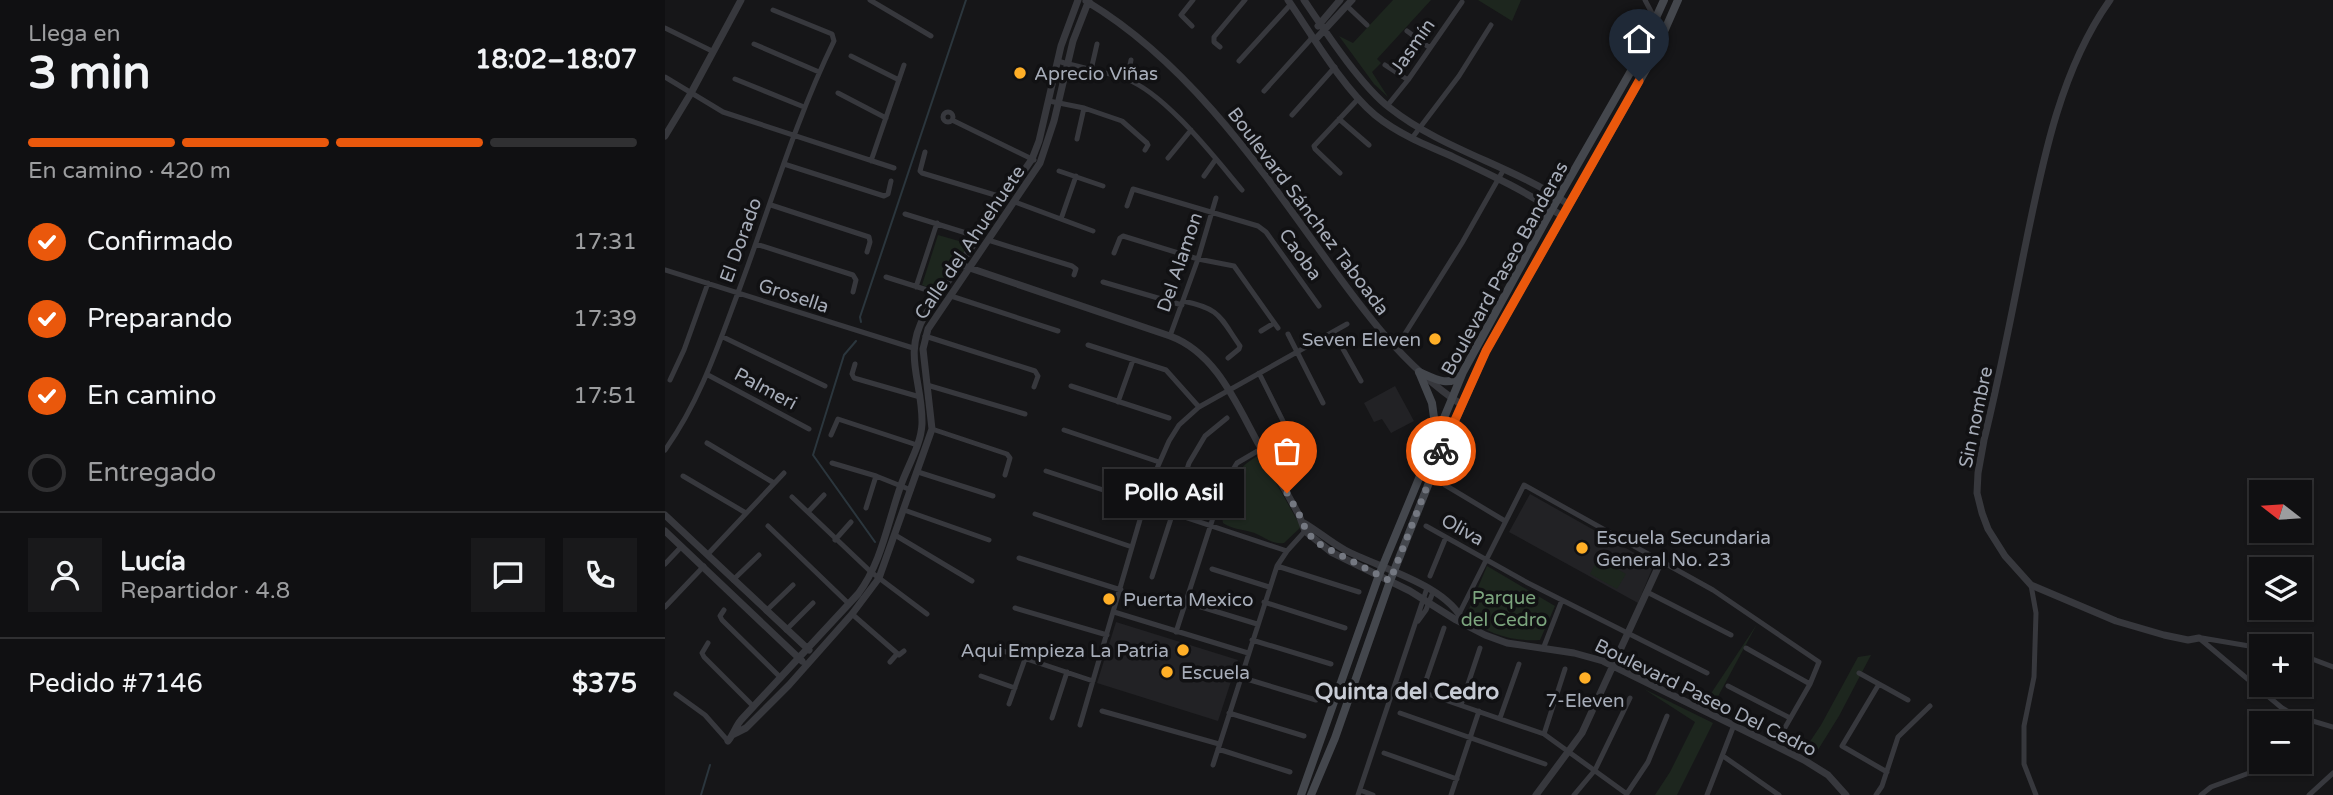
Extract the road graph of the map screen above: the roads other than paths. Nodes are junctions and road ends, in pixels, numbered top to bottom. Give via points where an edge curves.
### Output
1 (741, 0) edge
2 (870, 0) edge
3 (1078, 0) edge
4 (1193, 0) edge
5 (1245, 0) edge
6 (1304, 0) edge
7 (1645, 0) edge
8 (1664, 0) edge
9 (1678, 0) edge
10 (2110, 0) edge
11 (1089, 1) edge
12 (1290, 2) edge
13 (1346, 2) edge
14 (1462, 2) edge
15 (773, 10) dead end
16 (1655, 19) junction
17 (1367, 25) dead end
18 (1491, 25) dead end
19 (1192, 26) dead end
20 (1322, 27) junction
21 (665, 28) edge
22 (1407, 31) dead end
23 (931, 36) dead end
24 (1313, 37) junction
25 (754, 44) dead end
26 (1097, 44) dead end
27 (1220, 47) dead end
28 (1430, 48) junction
29 (712, 51) junction
30 (851, 56) dead end
31 (1131, 60) dead end
32 (1058, 61) junction
33 (1239, 61) dead end
34 (1068, 64) junction
35 (904, 65) dead end
36 (1385, 65) dead end
37 (1335, 67) junction
38 (1091, 70) junction
39 (819, 72) junction
40 (665, 77) edge
41 (735, 79) dead end
42 (1127, 79) junction
43 (899, 80) junction
44 (1408, 80) junction
45 (1264, 90) dead end
46 (691, 93) junction
47 (838, 93) dead end
48 (1359, 98) junction
49 (1049, 101) junction
50 (1059, 103) junction
51 (1387, 106) junction
52 (804, 107) junction
53 (1084, 108) junction
54 (1292, 115) dead end
55 (886, 118) junction
56 (1339, 119) junction
57 (952, 120) dead end
58 (1420, 127) junction
59 (1191, 130) junction
60 (665, 136) edge
61 (793, 136) junction
62 (1435, 136) junction
63 (1412, 138) junction
64 (1077, 139) dead end
65 (1369, 145) dead end
66 (1429, 147) junction
67 (1145, 150) dead end
68 (925, 152) dead end
69 (1168, 158) dead end
70 (1032, 159) junction
71 (1216, 159) junction
72 (871, 161) junction
73 (1040, 163) junction
74 (784, 164) junction
75 (894, 168) dead end
76 (1504, 169) junction
77 (1059, 171) dead end
78 (1340, 173) dead end
79 (1076, 176) junction
80 (1204, 176) dead end
81 (1498, 180) junction
82 (891, 181) dead end
83 (1103, 186) dead end
84 (1242, 190) dead end
85 (1005, 198) junction
86 (1216, 198) dead end
87 (1559, 198) junction
88 (1015, 202) junction
89 (1568, 204) junction
90 (771, 205) junction
91 (1127, 206) dead end
92 (1552, 209) junction
93 (1213, 212) junction
94 (905, 214) dead end
95 (1562, 216) junction
96 (1061, 219) junction
97 (937, 223) junction
98 (1093, 231) dead end
99 (979, 237) junction
100 (988, 240) junction
101 (756, 244) junction
102 (867, 252) dead end
103 (1114, 253) dead end
104 (1198, 258) junction
105 (961, 265) junction
106 (969, 269) junction
107 (665, 272) edge
108 (1074, 275) dead end
109 (886, 277) dead end
110 (1103, 282) dead end
111 (708, 283) junction
112 (916, 287) junction
113 (853, 292) dead end
114 (737, 293) junction
115 (940, 294) junction
116 (951, 296) junction
117 (1183, 303) junction
118 (1319, 306) dead end
119 (1347, 324) dead end
120 (1058, 331) dead end
121 (1261, 331) dead end
122 (1335, 332) junction
123 (1288, 334) dead end
124 (925, 336) junction
125 (1170, 336) junction
126 (723, 337) junction
127 (1088, 345) dead end
128 (913, 348) junction
129 (1396, 348) junction
130 (1297, 352) junction
131 (1228, 358) dead end
132 (1133, 360) junction
133 (855, 364) dead end
134 (1419, 372) junction
135 (1463, 372) junction
136 (1259, 373) junction
137 (708, 375) junction
138 (670, 380) dead end
139 (1361, 381) dead end
140 (927, 385) junction
141 (825, 386) dead end
142 (1071, 386) dead end
143 (1034, 387) dead end
144 (1228, 389) junction
145 (920, 397) junction
146 (1452, 398) junction
147 (1118, 401) junction
148 (1323, 402) dead end
149 (1462, 405) junction
150 (1199, 407) junction
151 (1025, 414) dead end
152 (1169, 418) dead end
153 (1227, 418) dead end
154 (1284, 423) dead end
155 (809, 429) dead end
156 (932, 429) junction
157 (1063, 430) dead end
158 (831, 435) dead end
159 (1436, 435) junction
160 (707, 443) dead end
161 (917, 445) junction
162 (1261, 449) junction
163 (665, 450) edge
164 (1159, 462) junction
165 (832, 463) dead end
166 (1046, 471) dead end
167 (918, 472) junction
168 (784, 473) dead end
169 (1005, 475) dead end
170 (683, 476) dead end
171 (876, 476) junction
172 (774, 483) junction
173 (901, 485) junction
174 (1445, 485) dead end
175 (911, 490) junction
176 (824, 495) dead end
177 (993, 496) dead end
178 (792, 497) dead end
179 (1145, 503) junction
180 (866, 508) dead end
181 (905, 510) junction
182 (808, 512) junction
183 (746, 513) junction
184 (1173, 513) junction
185 (1035, 514) dead end
186 (665, 515) edge
187 (1505, 521) junction
188 (851, 522) dead end
189 (1210, 525) junction
190 (768, 526) dead end
191 (1426, 526) dead end
192 (1306, 527) junction
193 (665, 531) edge
194 (895, 535) junction
195 (1446, 537) junction
196 (835, 540) junction
197 (989, 540) dead end
198 (682, 547) junction
199 (1132, 547) junction
200 (1287, 551) junction
201 (708, 554) junction
202 (759, 555) dead end
203 (1019, 558) dead end
204 (1485, 559) junction
205 (1661, 561) junction
206 (665, 564) edge
207 (703, 566) junction
208 (1277, 566) junction
209 (1212, 569) dead end
210 (1381, 571) junction
211 (871, 572) junction
212 (1392, 576) junction
213 (1430, 576) dead end
214 (1152, 577) dead end
215 (879, 578) junction
216 (733, 580) junction
217 (972, 582) dead end
218 (2031, 585) junction
219 (793, 586) dead end
220 (1269, 587) junction
221 (1121, 590) junction
222 (1430, 590) junction
223 (745, 592) junction
224 (1359, 592) dead end
225 (1647, 592) junction
226 (738, 598) junction
227 (1426, 600) junction
228 (1563, 600) junction
229 (1264, 602) junction
230 (813, 603) dead end
231 (849, 604) junction
232 (1198, 606) dead end
233 (665, 607) edge
234 (1015, 608) dead end
235 (724, 610) dead end
236 (767, 611) junction
237 (1114, 612) junction
238 (852, 614) junction
239 (927, 614) dead end
240 (1460, 618) junction
241 (1257, 624) junction
242 (1345, 628) dead end
243 (1444, 628) dead end
244 (786, 630) junction
245 (1176, 632) junction
246 (1627, 634) junction
247 (1107, 635) junction
248 (1731, 635) dead end
249 (2199, 638) junction
250 (1252, 640) junction
251 (708, 643) dead end
252 (2249, 646) edge
253 (994, 648) dead end
254 (1480, 648) dead end
255 (1746, 648) dead end
256 (807, 649) junction
257 (1543, 649) junction
258 (904, 651) dead end
259 (1248, 653) junction
260 (897, 654) junction
261 (814, 655) junction
262 (799, 658) junction
263 (1025, 659) junction
264 (2312, 659) edge
265 (890, 662) dead end
266 (806, 664) junction
267 (1331, 664) dead end
268 (1519, 664) dead end
269 (1613, 666) junction
270 (2333, 667) edge
271 (1565, 669) dead end
272 (1067, 672) junction
273 (1707, 673) dead end
274 (1859, 673) dead end
275 (981, 676) dead end
276 (1240, 677) junction
277 (781, 678) junction
278 (1093, 681) junction
279 (1396, 683) junction
280 (1810, 684) junction
281 (1879, 684) junction
282 (1728, 686) dead end
283 (1015, 688) junction
284 (1422, 692) junction
285 (676, 694) dead end
286 (1630, 698) dead end
287 (1909, 700) dead end
288 (1316, 701) dead end
289 (1009, 704) dead end
290 (1461, 705) junction
291 (1930, 706) dead end
292 (754, 707) junction
293 (2282, 708) junction
294 (1102, 711) dead end
295 (1479, 711) junction
296 (2283, 711) edge
297 (1400, 712) dead end
298 (1229, 713) junction
299 (1667, 716) dead end
300 (1052, 718) dead end
301 (1500, 718) junction
302 (1790, 718) junction
303 (1080, 725) dead end
304 (1734, 725) junction
305 (2333, 727) edge
306 (734, 734) junction
307 (1544, 734) junction
308 (1304, 737) dead end
309 (1471, 739) junction
310 (728, 741) joint
311 (1775, 745) junction
312 (1219, 747) junction
313 (1570, 751) junction
314 (1384, 753) dead end
315 (1723, 756) junction
316 (1545, 764) dead end
317 (1213, 765) dead end
318 (1595, 770) junction
319 (1290, 772) dead end
320 (1887, 772) junction
321 (2249, 773) edge
322 (2333, 773) edge
323 (1457, 779) junction
324 (1359, 793) edge
325 (1627, 794) edge
326 (1301, 795) edge
327 (1311, 795) edge
328 (1373, 795) edge
329 (1451, 795) edge
330 (1536, 795) edge
331 (1574, 795) edge
332 (1707, 795) edge
333 (1779, 795) edge
334 (1846, 795) edge
335 (1876, 795) edge
336 (2036, 795) edge
337 (2201, 795) edge
338 (2309, 795) edge

1 - 29 street
2 - 23 street
3 - 32 street, Calle del Ahuehuete
4 - 19 street via 1181,16
5 - 27 street via 1214,37
6 - 20 street
7 - 16 street
8 - 16 main road, Boulevard Paseo Banderas
9 - 89 main road, Boulevard Paseo Banderas via 1652,59
10 - 218 street, Sin nombre via 2074,67 2048,148 1978,473 1977,493 1988,529 2014,569
11 - 34 street, Calle del Ahuehuete
11 - 129 street, Boulevard Sánchez Taboada via 1147,45 1241,144 1346,288
12 - 24 street
12 - 33 street
13 - 17 street
13 - 20 street
14 - 28 street, Jasmín
15 - 39 street, El Dorado via 834,37
16 - 87 main road, Boulevard Paseo Banderas via 1635,64
18 - 58 street
20 - 24 street
20 - 51 street
21 - 29 street
22 - 28 street
24 - 37 street
24 - 45 street
25 - 39 street
26 - 38 street
28 - 44 street, Jasmín
29 - 46 street
30 - 43 street
31 - 42 street
32 - 34 street
32 - 49 street, Calle del Ahuehuete
34 - 38 street
34 - 50 street, Calle del Ahuehuete
35 - 43 street
36 - 44 street
37 - 48 street
37 - 54 street
38 - 42 street
39 - 52 street, El Dorado
40 - 46 street
41 - 52 street
42 - 59 street via 1149,92
43 - 55 street
44 - 51 street, Jasmín
46 - 60 street
46 - 61 street via 723,112
47 - 55 street
48 - 56 street
48 - 63 street via 1375,115
49 - 50 street
49 - 70 street, Calle del Ahuehuete
50 - 53 street
50 - 73 street, Calle del Ahuehuete
51 - 58 street
52 - 61 street, El Dorado
53 - 64 street
53 - 67 street via 1126,124 1147,143
55 - 72 street
56 - 65 street
56 - 78 street via 1314,146
57 - 70 street
58 - 62 street
58 - 63 street
59 - 69 street
59 - 71 street
61 - 72 street
61 - 74 street, El Dorado
62 - 66 street
62 - 76 street
63 - 66 street
66 - 81 street
68 - 85 street via 922,173
70 - 73 street
70 - 85 street, Calle del Ahuehuete
71 - 80 street
71 - 84 street
72 - 75 street
73 - 88 street, Calle del Ahuehuete
74 - 82 street via 884,196
74 - 90 street, El Dorado
76 - 81 street
76 - 87 street
77 - 79 street
79 - 83 street
79 - 96 street
81 - 92 street
81 - 129 street
85 - 99 street, Calle del Ahuehuete
86 - 93 street, Del Alamon
87 - 89 street
87 - 92 main road, Boulevard Paseo Banderas
88 - 96 street
88 - 100 street, Calle del Ahuehuete
89 - 95 main road, Boulevard Paseo Banderas
90 - 101 street, El Dorado
90 - 102 street via 869,237
91 - 93 street, Caoba via 1133,189
92 - 95 street
92 - 135 main road, Boulevard Paseo Banderas
93 - 104 street, Del Alamon
93 - 118 street, Caoba via 1263,229
94 - 97 street
95 - 149 main road, Boulevard Paseo Banderas via 1486,351
96 - 98 street
97 - 99 street
97 - 112 street
99 - 105 street, Calle del Ahuehuete
100 - 106 street, Calle del Ahuehuete
100 - 108 street via 1072,266
101 - 113 street via 853,275
101 - 114 street, El Dorado
103 - 104 street via 1123,236
104 - 117 street, Del Alamon
104 - 121 street via 1237,268 1276,326
105 - 106 street
105 - 115 street, Calle del Ahuehuete
106 - 116 street, Calle del Ahuehuete
106 - 125 street
107 - 111 street, Grosella
109 - 112 street
110 - 117 street
111 - 114 street, Grosella
111 - 138 street
112 - 115 street
114 - 126 street, El Dorado
114 - 128 street, Grosella
115 - 128 street, Calle del Ahuehuete via 919,326
116 - 120 street
116 - 124 street, Calle del Ahuehuete
117 - 125 street, Del Alamon
117 - 131 street via 1216,312 1240,346
119 - 122 street
122 - 130 street
122 - 139 street
123 - 130 street
124 - 140 street, Calle del Ahuehuete
124 - 143 street via 1035,370
125 - 144 street via 1197,351
126 - 137 street, El Dorado
126 - 141 street
127 - 132 street
128 - 145 street, Calle del Ahuehuete
129 - 134 street, Boulevard Sánchez Taboada
130 - 136 street
130 - 148 street
132 - 147 street
132 - 150 street via 1166,370
133 - 145 street via 855,378
134 - 135 main road via 1449,382
134 - 146 street, Boulevard Sánchez Taboada
134 - 159 main road via 1431,402
135 - 146 main road, Boulevard Paseo Banderas
136 - 144 street
136 - 154 street
137 - 155 street, Palmeri
137 - 163 street, El Dorado
140 - 151 street
140 - 156 street, Calle del Ahuehuete
142 - 147 street
144 - 150 street
144 - 162 street
145 - 161 street, Calle del Ahuehuete via 922,422
146 - 149 street, Boulevard Sánchez Taboada
146 - 159 main road, Boulevard Paseo Banderas
147 - 152 street
149 - 212 main road, Boulevard Paseo Banderas
150 - 164 street via 1179,425
153 - 184 street via 1196,450
156 - 167 street, Calle del Ahuehuete
156 - 169 street via 1007,454
157 - 164 street
158 - 161 street via 838,419
159 - 210 main road, Boulevard Paseo Banderas
160 - 172 street
161 - 173 street, Calle del Ahuehuete
162 - 189 street via 1230,472
162 - 192 street
164 - 179 street
165 - 171 street
166 - 179 street
167 - 175 street, Calle del Ahuehuete
167 - 177 street
168 - 172 street
170 - 183 street
171 - 173 street
171 - 180 street
172 - 183 street
173 - 175 street
173 - 211 street, Calle del Ahuehuete
174 - 187 street
175 - 181 street, Calle del Ahuehuete
176 - 182 street
178 - 182 street
179 - 184 street
179 - 199 street
181 - 194 street, Calle del Ahuehuete
181 - 197 street
182 - 196 street
183 - 201 street
184 - 189 street
184 - 214 street
185 - 199 street
186 - 201 street
187 - 204 street
187 - 205 street via 1524,485
188 - 196 street
189 - 200 street
189 - 245 street
190 - 231 street
191 - 195 street, Oliva
192 - 200 street
192 - 210 street
193 - 198 street
194 - 215 street, Calle del Ahuehuete
194 - 217 street
195 - 204 street, Oliva
195 - 213 street
196 - 211 street
198 - 206 street
198 - 207 street
199 - 221 street
200 - 208 street
201 - 216 street
202 - 216 street
203 - 221 street
204 - 228 street, Oliva
204 - 240 street
205 - 225 street
205 - 280 street via 1713,590 1819,662
207 - 226 street
207 - 233 street
208 - 220 street
208 - 224 street
209 - 220 street
210 - 212 street
210 - 326 main road, Boulevard Paseo Banderas
211 - 215 street
211 - 231 street, Calle del Ahuehuete
212 - 222 street
212 - 227 street
212 - 327 main road, Boulevard Paseo Banderas
215 - 238 street, Calle del Ahuehuete
215 - 239 street
216 - 223 street
218 - 249 street, Sin nombre via 2116,621 2164,635
218 - 336 street via 2036,613 2034,677 2024,726 2024,764
219 - 236 street
220 - 229 street
221 - 237 street
222 - 227 street
222 - 240 street
223 - 226 street
223 - 236 street
225 - 246 street
225 - 248 street
226 - 262 street
227 - 240 street
227 - 279 street
228 - 246 street, Oliva
228 - 257 street
229 - 241 street
229 - 242 street
230 - 244 street
231 - 256 street, Calle del Ahuehuete
232 - 241 street
234 - 247 street
235 - 277 street via 722,620
236 - 244 street
237 - 245 street
237 - 247 street
238 - 260 street
238 - 261 street, Calle del Ahuehuete
240 - 257 street, Boulevard Paseo Del Cedro via 1496,640
241 - 250 street
243 - 284 street
244 - 256 street
245 - 259 street
246 - 269 street
246 - 273 street, Oliva
247 - 278 street
249 - 252 street
249 - 293 street
250 - 259 street
250 - 267 street
251 - 292 street via 704,657
253 - 263 street
254 - 290 street
255 - 280 street
256 - 261 street
256 - 262 street, Calle del Ahuehuete
257 - 269 street, Boulevard Paseo Del Cedro via 1589,656
258 - 260 street
259 - 276 street
260 - 265 street
261 - 266 street, Calle del Ahuehuete
262 - 266 street
262 - 277 street, Calle del Ahuehuete
263 - 272 street
263 - 283 street
264 - 270 street
266 - 306 street, Calle del Ahuehuete via 753,722
268 - 301 street
269 - 304 street, Boulevard Paseo Del Cedro
269 - 313 street
271 - 307 street
272 - 278 street
272 - 300 street
274 - 281 street
275 - 283 street
276 - 288 street
276 - 298 street
277 - 292 street, Calle del Ahuehuete
278 - 303 street
279 - 284 street
279 - 324 street
280 - 302 street
281 - 287 street
281 - 320 street via 1842,746
282 - 302 street
283 - 289 street
284 - 290 street
285 - 310 street via 705,715
286 - 318 street
290 - 295 street
291 - 320 street via 1898,737
292 - 306 street, Calle del Ahuehuete
293 - 296 street
293 - 305 street
294 - 312 street
295 - 301 street
295 - 309 street
297 - 309 street
298 - 308 street
298 - 312 street
299 - 325 street
301 - 307 street
302 - 311 street
304 - 311 street, Boulevard Paseo Del Cedro
304 - 315 street
306 - 310 street, Calle del Ahuehuete
307 - 313 street
309 - 316 street
309 - 323 street
311 - 334 street, Boulevard Paseo Del Cedro via 1828,775
312 - 317 street
312 - 319 street
313 - 318 street
313 - 330 street
314 - 323 street
315 - 332 street
315 - 333 street
318 - 325 street
318 - 331 street
320 - 335 street
321 - 337 street via 2211,786
322 - 338 street
323 - 329 street
324 - 328 street

